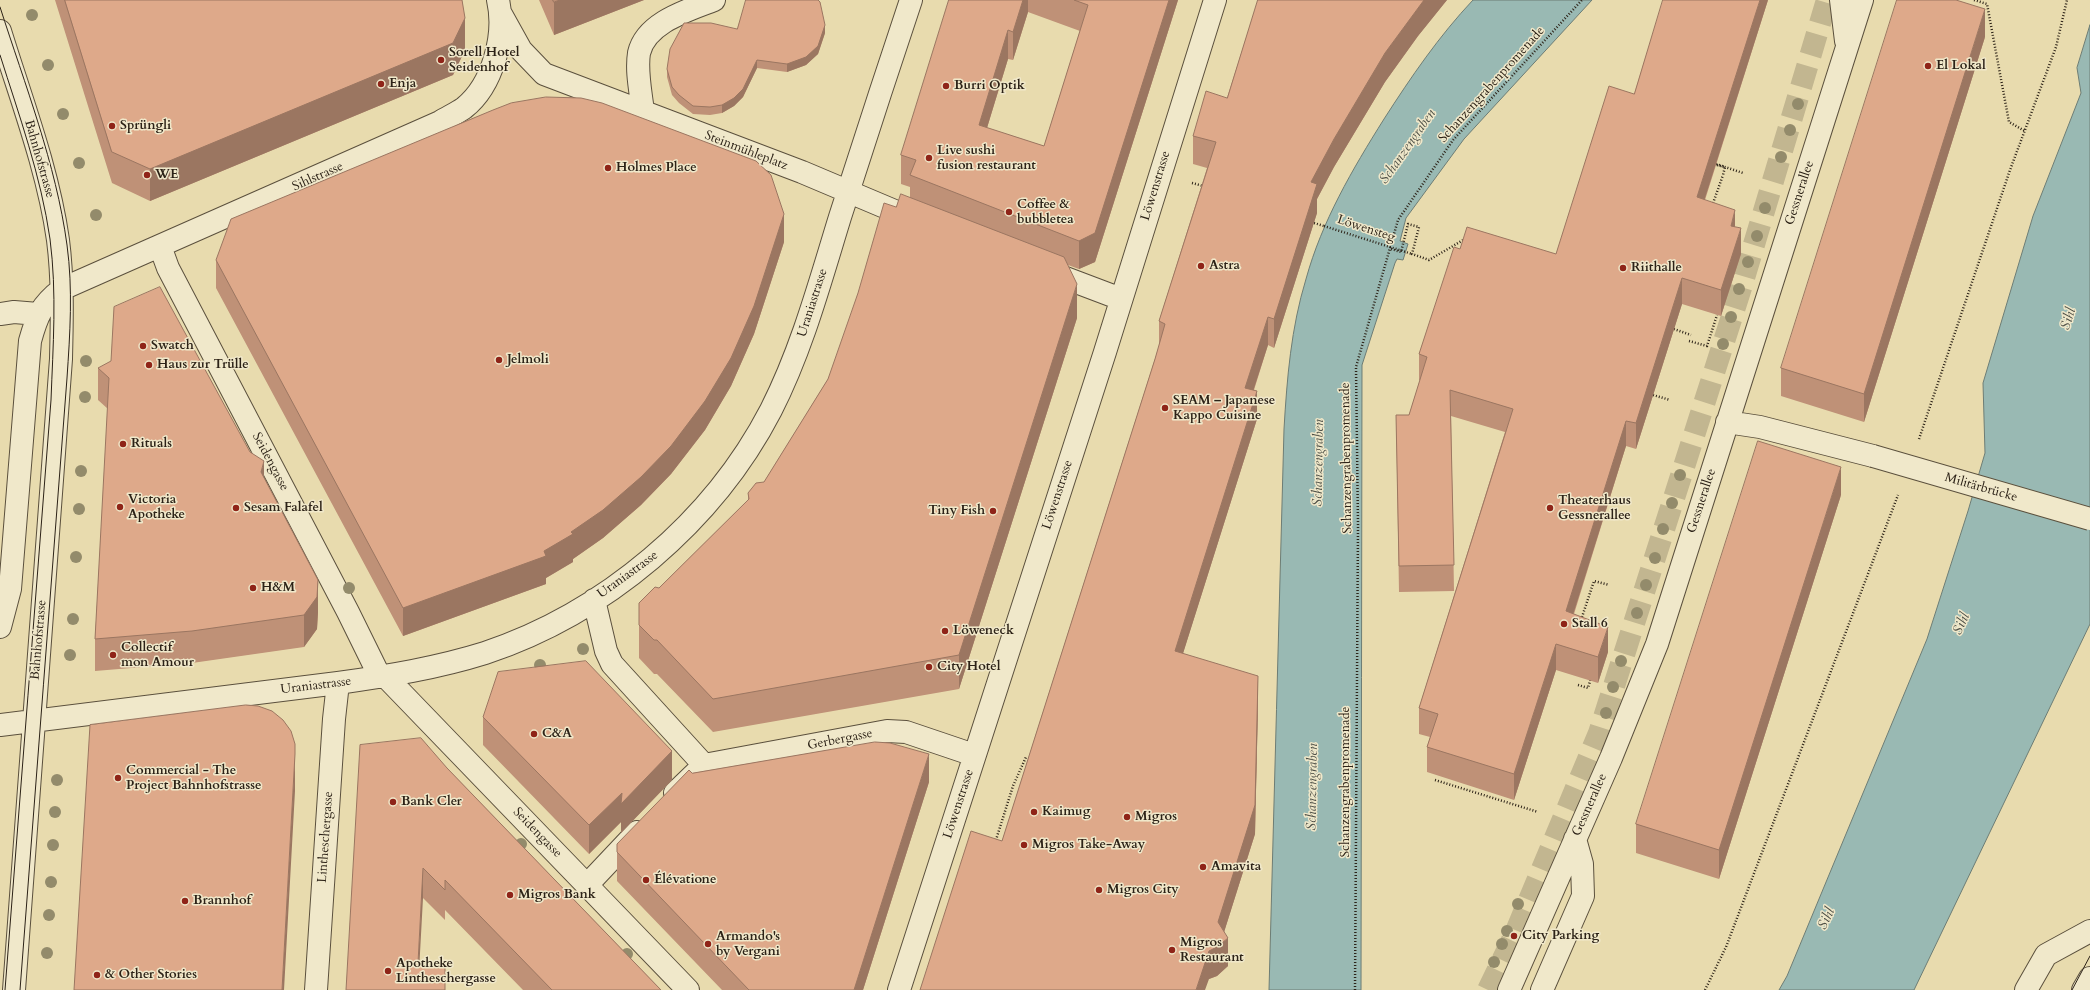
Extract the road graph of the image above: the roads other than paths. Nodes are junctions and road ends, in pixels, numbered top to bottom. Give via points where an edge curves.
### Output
1 (714, 0) edge
2 (912, 0) edge
3 (1215, 0) edge
4 (1841, 0) edge
5 (1862, 0) edge
6 (499, 7) edge
7 (0, 31) edge
8 (1847, 46) junction
9 (643, 112) junction
10 (848, 193) junction
11 (933, 226) edge
12 (160, 246) junction
13 (1026, 262) edge
14 (62, 289) junction
15 (1121, 299) junction
16 (0, 314) edge
17 (38, 314) junction
18 (1728, 422) junction
19 (2090, 519) edge
20 (594, 600) junction
21 (0, 627) edge
22 (383, 677) junction
23 (338, 683) junction
24 (33, 721) junction
25 (0, 725) edge
26 (974, 755) junction
27 (704, 765) junction
28 (1575, 839) junction
29 (587, 885) junction
30 (2090, 931) edge
31 (2090, 978) edge
32 (14, 990) edge
33 (316, 990) edge
34 (688, 990) edge
35 (899, 990) edge
36 (1509, 990) edge
37 (1542, 990) edge
38 (2026, 990) edge
39 (2083, 990) edge

1 - 9 street via 670,19 650,33 640,52 639,76
2 - 10 street, Uraniastrasse
3 - 15 street, Löwenstrasse
4 - 8 street
5 - 8 street, Gessnerallee
6 - 9 street, Steinmühleplatz via 521,50 544,74
6 - 12 street, Sihlstrasse via 496,60 489,75 464,108 440,122
7 - 14 street, Bahnhofstrasse via 51,204 58,240
8 - 18 street, Gessnerallee
9 - 10 street, Steinmühleplatz via 802,172
10 - 11 street, Steinmühleplatz
10 - 20 street, Uraniastrasse via 793,362 757,435 718,491 683,530 639,569
12 - 14 street, Sihlstrasse
12 - 22 street, Seidengasse via 168,268
13 - 15 street
14 - 17 street
14 - 24 street, Bahnhofstrasse via 61,359
15 - 26 street, Löwenstrasse
16 - 17 street
17 - 21 street via 30,341 10,589
18 - 19 street, Militärbrücke, bridge via 1760,426 1873,456
18 - 28 street, Gessnerallee via 1657,644
20 - 22 street, Uraniastrasse via 502,646 434,667
20 - 27 street via 606,651 612,664
22 - 23 street, Uraniastrasse
22 - 29 street, Seidengasse
23 - 24 street, Uraniastrasse
23 - 33 street, Lintheschergasse
24 - 25 street, Uraniastrasse
24 - 32 street, Bahnhofstrasse
26 - 27 street, Gerbergasse via 906,732 888,731
26 - 35 street, Löwenstrasse
27 - 29 street
28 - 36 street, Gessnerallee
28 - 37 street via 1582,864 1583,896
29 - 34 street, Seidengasse
30 - 38 street via 2046,955
31 - 39 street

